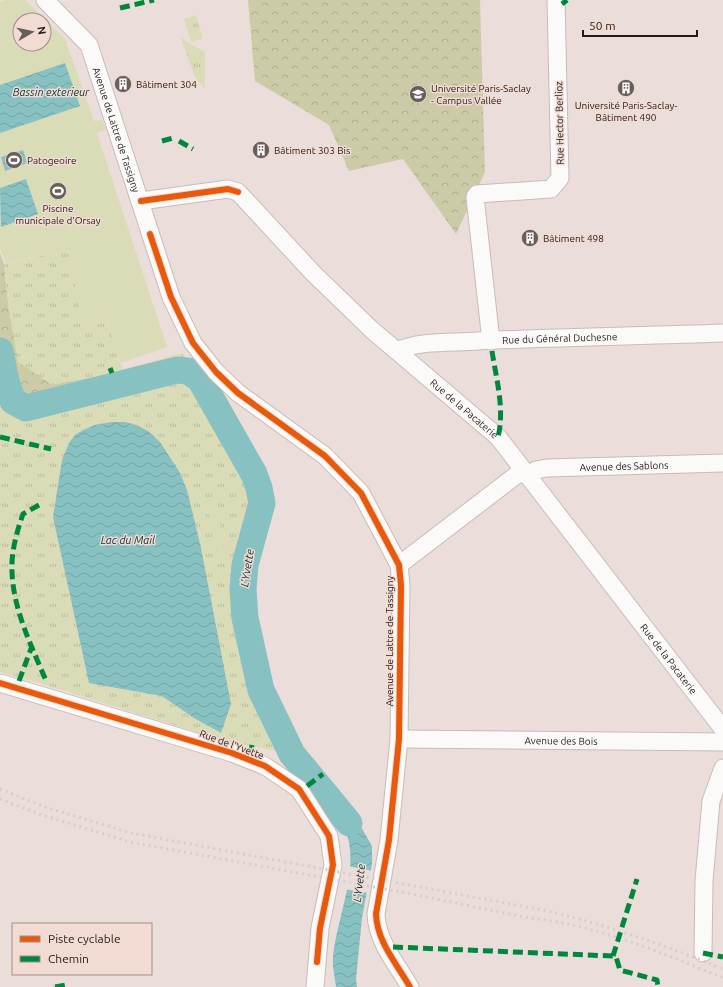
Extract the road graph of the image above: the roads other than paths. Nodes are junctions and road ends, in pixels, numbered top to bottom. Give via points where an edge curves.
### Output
1 (45, 0) edge
2 (556, 0) edge
3 (141, 201) junction
4 (723, 333) edge
5 (491, 341) junction
6 (397, 351) junction
7 (723, 463) edge
8 (525, 473) junction
9 (399, 565) junction
10 (0, 683) edge
11 (723, 728) edge
12 (399, 739) junction
13 (723, 742) edge
14 (723, 768) edge
15 (703, 952) dead end
16 (315, 987) edge
17 (410, 987) edge

1 - 3 street, Avenue de Lattre de Tassigny via 89,45
2 - 5 street, Rue Hector Berlioz via 560,178 551,189 477,194 475,197
3 - 6 street, Rue de la Pacaterie via 228,189 238,192 313,273
3 - 9 street, Avenue de Lattre de Tassigny via 171,298 193,343 216,372 238,393 324,456 361,493
4 - 5 street, Rue du Général Duchesne
5 - 6 street, Rue du Général Duchesne via 421,345
6 - 8 street, Rue de la Pacaterie via 498,437
7 - 8 street, Avenue des Sablons via 543,469
8 - 9 street, Avenue des Sablons
8 - 11 street, Rue de la Pacaterie
9 - 12 street, Avenue de Lattre de Tassigny
10 - 16 street, Rue de l'Yvette via 232,753 266,766 299,789 329,836 333,854 320,928
12 - 13 street, Avenue des Bois
12 - 17 street, Avenue de Lattre de Tassigny via 389,840 376,925
14 - 15 street via 710,801 704,880

